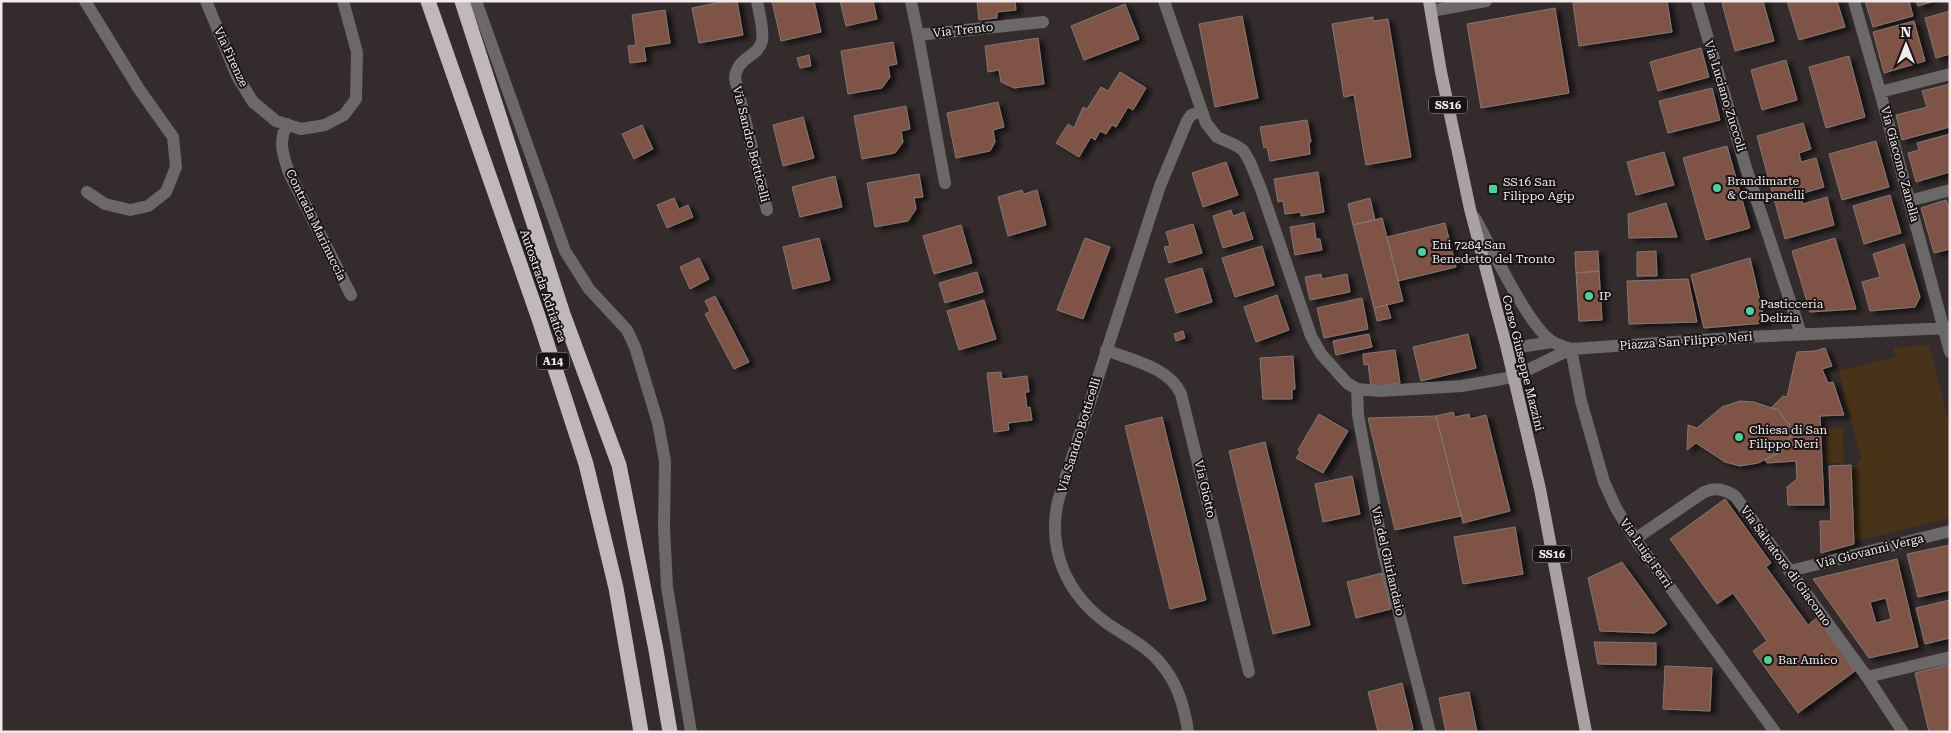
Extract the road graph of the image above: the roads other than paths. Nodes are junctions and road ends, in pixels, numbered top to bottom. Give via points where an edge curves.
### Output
1 (85, 1) edge
2 (206, 1) edge
3 (343, 1) edge
4 (428, 1) edge
5 (462, 1) edge
6 (476, 1) edge
7 (757, 1) edge
8 (911, 1) edge
9 (1164, 1) edge
10 (1486, 1) edge
11 (1697, 1) edge
12 (1854, 1) edge
13 (1430, 6) edge
14 (1043, 22) dead end
15 (918, 36) junction
16 (1950, 74) edge
17 (1880, 92) junction
18 (1201, 110) junction
19 (287, 124) junction
20 (946, 183) dead end
21 (1950, 190) edge
22 (88, 192) dead end
23 (1909, 201) junction
24 (1470, 208) junction
25 (767, 210) dead end
26 (351, 295) dead end
27 (1947, 328) edge
28 (1801, 334) junction
29 (1552, 342) junction
30 (1106, 350) junction
31 (1507, 350) junction
32 (1571, 350) junction
33 (1950, 352) edge
34 (1513, 377) junction
35 (1357, 389) junction
36 (1950, 532) edge
37 (1635, 538) junction
38 (1790, 571) junction
39 (1950, 657) edge
40 (1249, 672) dead end
41 (1867, 677) junction
42 (1770, 729) edge
43 (641, 732) edge
44 (670, 732) edge
45 (691, 732) edge
46 (1188, 732) edge
47 (1430, 732) edge
48 (1586, 732) edge
49 (1903, 732) edge

1 - 22 street via 173,137 176,167 166,192 148,206 130,210 105,204
2 - 19 street, Via Firenze via 237,76 253,102 276,121
3 - 19 street, Via Firenze via 357,52 356,99 344,115 325,125 300,129
4 - 43 highway, Autostrada Adriatica / A14 via 586,464 616,588
5 - 44 highway, Autostrada Adriatica / A14 via 563,314 619,465
6 - 45 street via 565,250 589,289 627,330 658,423 665,461 667,587
7 - 25 street, Via Sandro Botticelli via 762,41 760,47 740,64 735,78
8 - 15 street, Via Trento
9 - 18 street
10 - 13 street
11 - 28 street, Via Luciano Zuccoli via 1744,160
12 - 17 street, Via Giacomo Zanella
13 - 24 main road, Corso Giuseppe Mazzini / SS16
14 - 15 street, Via Trento
15 - 20 street
16 - 17 street
17 - 23 street, Via Giacomo Zanella
18 - 30 street, Via Sandro Botticelli via 1187,121 1171,156
18 - 35 street via 1217,137 1235,144 1246,155 1261,189 1311,336 1330,366
19 - 26 street, Contrada Marinuccia via 281,142 289,173
21 - 23 street
23 - 27 street, Via Giacomo Zanella
24 - 29 street via 1532,320
24 - 31 main road, Corso Giuseppe Mazzini / SS16
27 - 28 street, Piazza San Filippo Neri
27 - 33 street, Via Giacomo Zanella
28 - 32 street, Piazza San Filippo Neri
29 - 31 street
29 - 32 street
30 - 40 street, Via Giotto via 1159,371 1171,379 1181,394
30 - 46 street, Via Sandro Botticelli via 1058,501 1056,551 1069,582 1101,619 1150,652 1166,669 1177,690
31 - 34 main road, Corso Giuseppe Mazzini / SS16
32 - 34 street
32 - 37 street, Via Luigi Ferri via 1581,401 1604,482
34 - 35 street via 1444,388 1380,392
34 - 48 main road, Corso Giuseppe Mazzini / SS16 via 1541,495
35 - 47 street, Via del Ghirlandaio via 1358,415 1384,555
36 - 38 street, Via Giovanni Verga
37 - 38 street, Via Salvatore di Giacomo via 1704,492 1722,490 1738,500
37 - 42 street, Via Luigi Ferri
38 - 41 street, Via Salvatore di Giacomo
39 - 41 street
41 - 49 street, Via Salvatore di Giacomo

